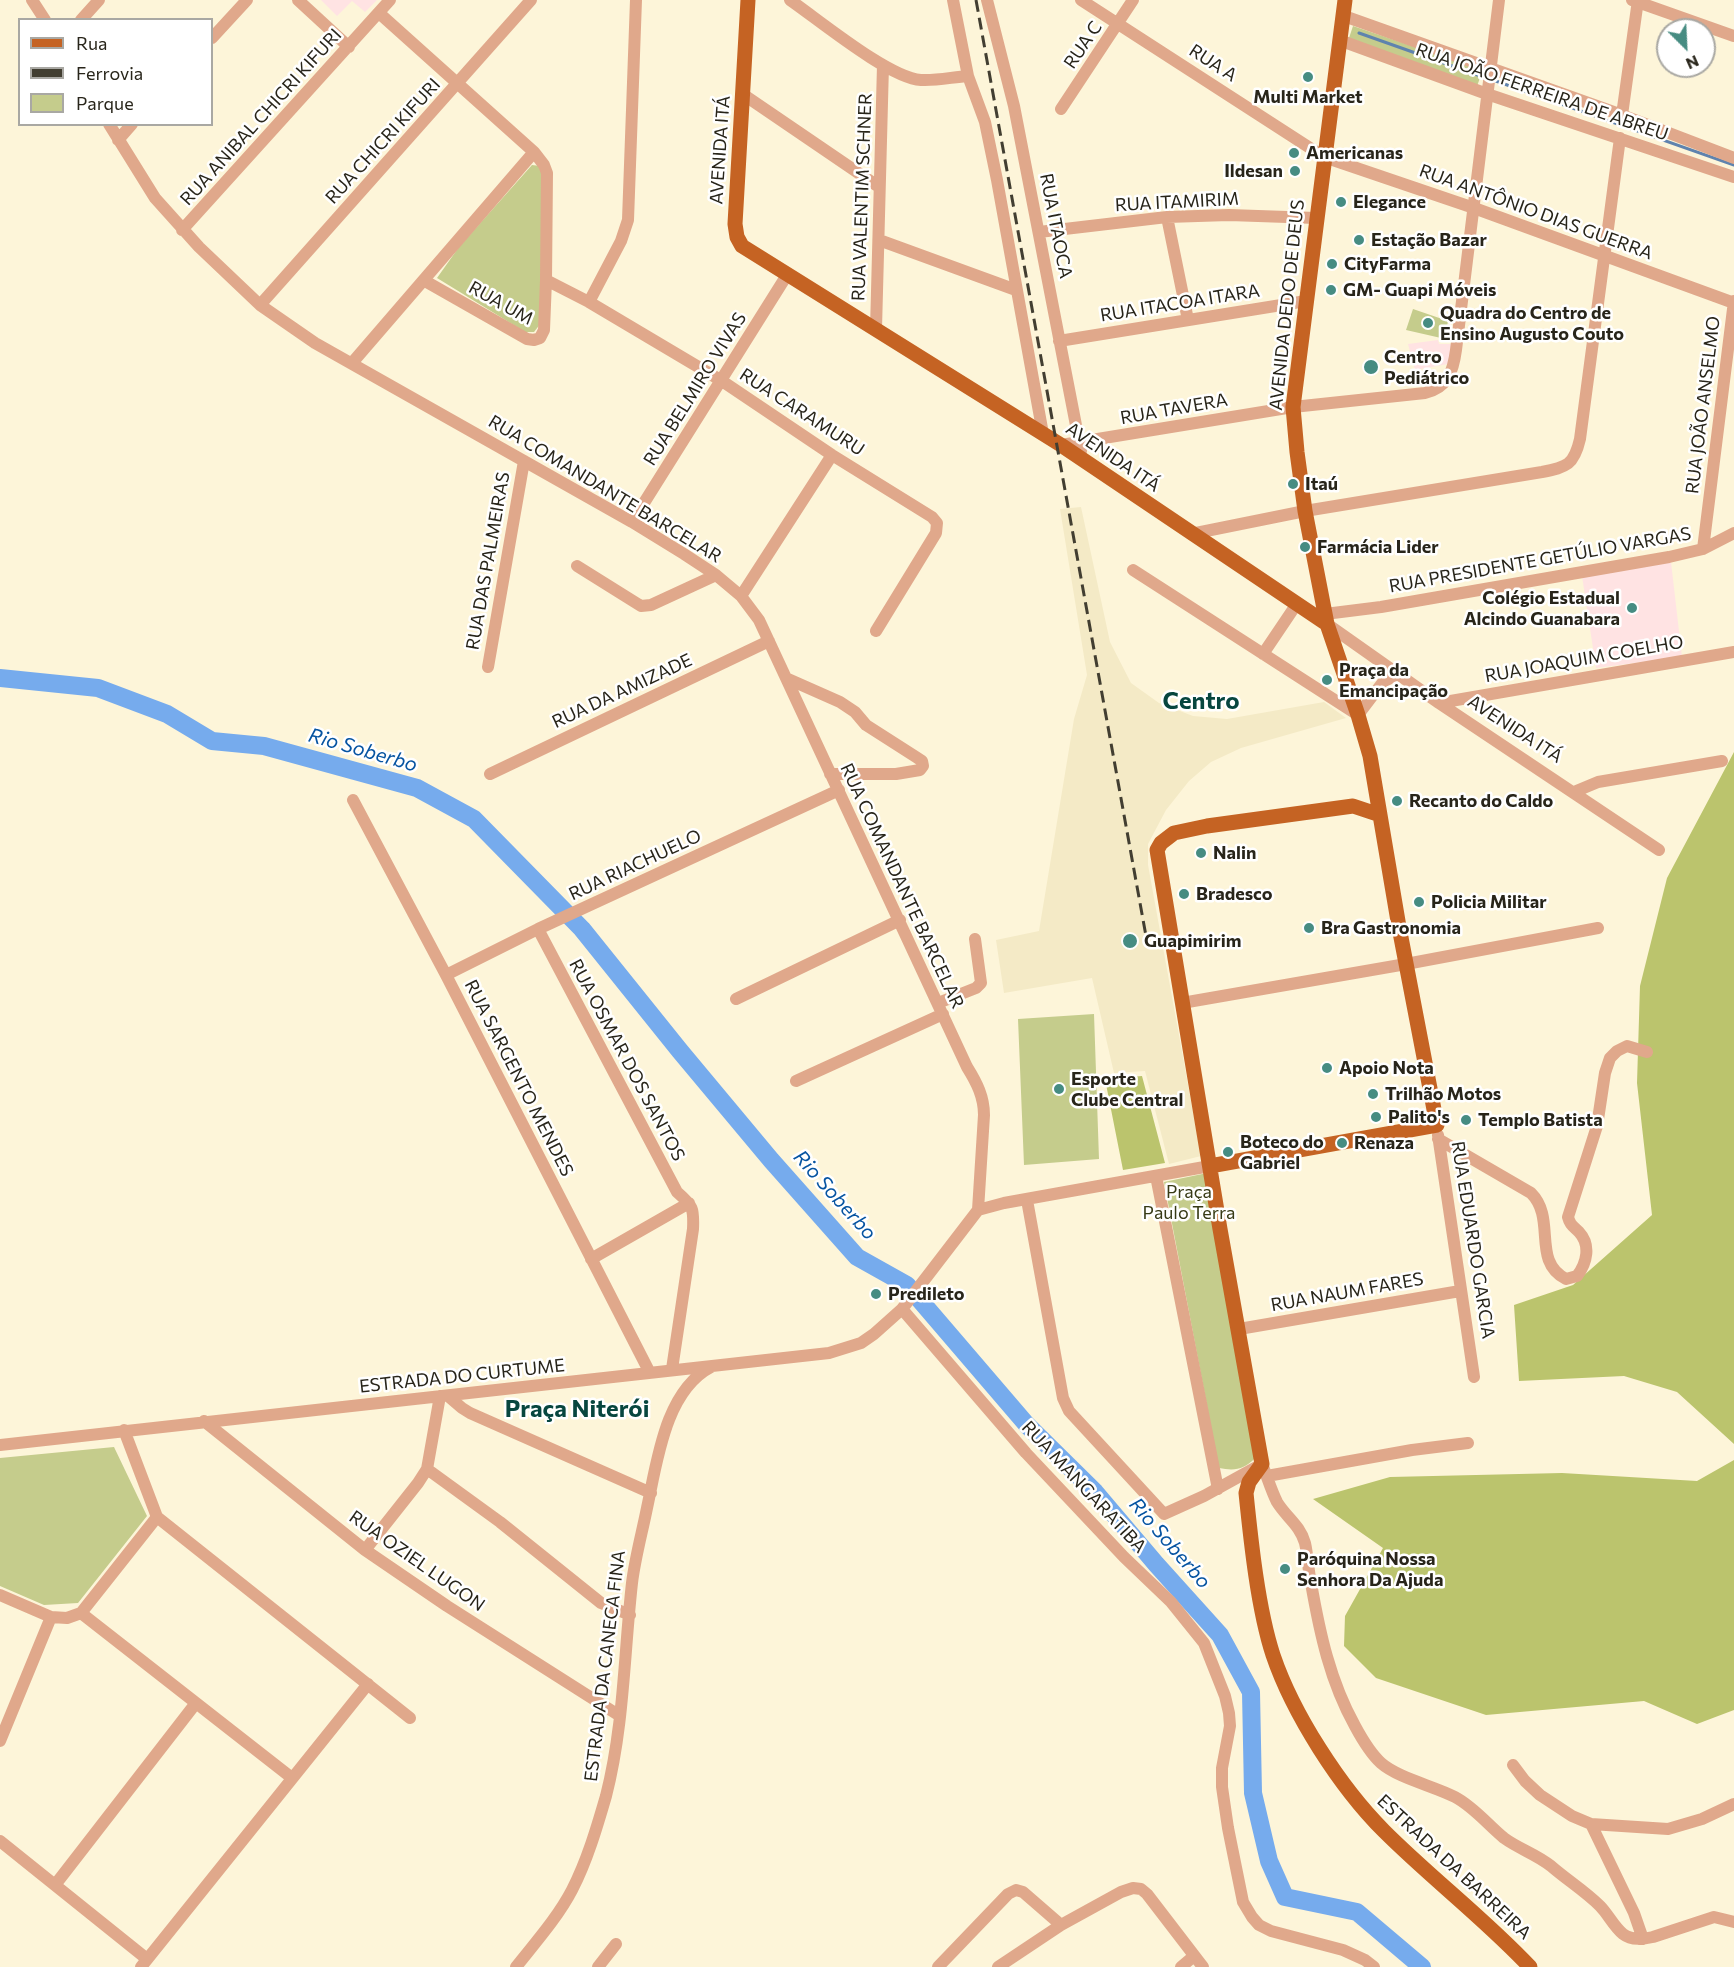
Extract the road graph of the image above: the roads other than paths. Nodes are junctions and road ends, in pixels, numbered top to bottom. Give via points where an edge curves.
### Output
1 (32, 0) edge
2 (99, 0) edge
3 (247, 0) edge
4 (298, 0) edge
5 (390, 0) edge
6 (531, 0) edge
7 (636, 0) edge
8 (748, 0) edge
9 (790, 0) edge
10 (953, 0) edge
11 (987, 0) edge
12 (1081, 0) edge
13 (1133, 0) edge
14 (1345, 0) edge
15 (1499, 0) edge
16 (1636, 1) edge
17 (379, 13) junction
18 (1344, 16) junction
19 (44, 18) edge
20 (83, 18) edge
21 (1118, 24) junction
22 (1734, 36) edge
23 (213, 37) edge
24 (1339, 40) junction
25 (349, 47) junction
26 (884, 65) junction
27 (1490, 71) junction
28 (968, 76) junction
29 (458, 84) junction
30 (1487, 91) junction
31 (744, 95) junction
32 (1061, 109) dead end
33 (1622, 116) junction
34 (110, 126) edge
35 (130, 126) edge
36 (1620, 138) junction
37 (118, 140) junction
38 (534, 152) junction
39 (1324, 157) junction
40 (1734, 158) edge
41 (1734, 177) edge
42 (879, 187) junction
43 (1474, 208) junction
44 (1167, 217) junction
45 (1316, 218) junction
46 (182, 230) junction
47 (1040, 232) junction
48 (879, 240) junction
49 (1605, 255) junction
50 (787, 275) junction
51 (546, 280) junction
52 (425, 281) junction
53 (1016, 290) junction
54 (1306, 301) junction
55 (588, 302) junction
56 (1734, 302) edge
57 (260, 305) junction
58 (1188, 320) junction
59 (876, 329) junction
60 (1059, 340) junction
61 (352, 363) junction
62 (722, 381) junction
63 (1293, 407) junction
64 (1043, 434) junction
65 (1080, 443) junction
66 (1061, 445) junction
67 (832, 455) junction
68 (524, 460) junction
69 (1084, 461) junction
70 (1305, 511) junction
71 (632, 522) junction
72 (1734, 533) edge
73 (1191, 534) junction
74 (1703, 549) junction
75 (577, 567) dead end
76 (1133, 570) dead end
77 (716, 575) junction
78 (741, 596) junction
79 (1296, 605) junction
80 (1349, 612) junction
81 (1326, 619) junction
82 (876, 631) dead end
83 (1344, 635) junction
84 (769, 641) junction
85 (1734, 652) edge
86 (1263, 654) junction
87 (1383, 662) junction
88 (488, 667) dead end
89 (1399, 674) junction
90 (788, 679) junction
91 (1383, 681) junction
92 (1439, 703) junction
93 (1358, 715) junction
94 (1722, 761) dead end
95 (490, 774) dead end
96 (830, 774) junction
97 (839, 790) junction
98 (1376, 791) junction
99 (1574, 792) junction
100 (353, 800) dead end
101 (1353, 806) junction
102 (1380, 815) junction
103 (1659, 850) dead end
104 (900, 920) junction
105 (1598, 928) dead end
106 (538, 929) junction
107 (975, 939) dead end
108 (1406, 964) junction
109 (446, 975) junction
110 (736, 999) dead end
111 (1182, 1003) junction
112 (940, 1009) junction
113 (1647, 1052) dead end
114 (795, 1082) dead end
115 (1437, 1132) junction
116 (1210, 1166) junction
117 (1156, 1176) junction
118 (1027, 1200) junction
119 (689, 1203) junction
120 (978, 1210) junction
121 (591, 1259) junction
122 (1460, 1291) junction
123 (906, 1304) junction
124 (1239, 1329) junction
125 (672, 1369) junction
126 (650, 1373) junction
127 (692, 1373) junction
128 (1474, 1377) dead end
129 (444, 1396) junction
130 (204, 1421) junction
131 (124, 1430) junction
132 (1468, 1443) dead end
133 (0, 1445) edge
134 (427, 1469) junction
135 (1265, 1470) junction
136 (1230, 1481) junction
137 (1218, 1489) junction
138 (651, 1493) junction
139 (1246, 1493) junction
140 (157, 1517) junction
141 (365, 1550) junction
142 (0, 1595) edge
143 (81, 1613) junction
144 (630, 1615) junction
145 (51, 1617) junction
146 (368, 1684) junction
147 (196, 1703) junction
148 (620, 1716) junction
149 (410, 1718) dead end
150 (0, 1741) edge
151 (1513, 1765) dead end
152 (292, 1778) junction
153 (1734, 1804) edge
154 (1591, 1824) junction
155 (0, 1841) edge
156 (55, 1885) junction
157 (1734, 1922) edge
158 (1061, 1925) junction
159 (1643, 1939) junction
160 (616, 1944) dead end
161 (1194, 1956) junction
162 (144, 1963) edge
163 (516, 1967) edge
164 (598, 1967) edge
165 (938, 1967) edge
166 (998, 1967) edge
167 (1181, 1967) edge
168 (1203, 1967) edge
169 (1374, 1967) edge
170 (1530, 1967) edge

1 - 19 street
2 - 20 street
3 - 23 street
4 - 25 street
5 - 17 street, RUA ANIBAL CHICRI KIFURI
6 - 29 street, RUA CHICRI KIFURI
7 - 55 street via 628,220
8 - 31 main road, AVENIDA ITÁ
9 - 26 street
10 - 28 street
11 - 47 street, RUA ITAOCA
12 - 21 street, RUA A
13 - 21 street, RUA C
14 - 18 main road, AVENIDA DEDO DE DEUS
15 - 27 street, RUA TAVERA
16 - 22 street
16 - 33 street
17 - 25 street, RUA ANIBAL CHICRI KIFURI
17 - 29 street
18 - 24 main road, AVENIDA DEDO DE DEUS
18 - 27 street, RUA JOÃO FERREIRA DE ABREU
21 - 32 street, RUA C
21 - 39 street, RUA A
24 - 30 street, RUA JOÃO FERREIRA DE ABREU
24 - 39 main road, AVENIDA DEDO DE DEUS
25 - 46 street, RUA ANIBAL CHICRI KIFURI
26 - 28 street via 921,80
26 - 42 street, RUA VALENTIM SCHNER
27 - 30 street, RUA TAVERA
27 - 33 street, RUA JOÃO FERREIRA DE ABREU
28 - 53 street via 985,122
29 - 38 street
29 - 57 street, RUA CHICRI KIFURI
30 - 36 street, RUA JOÃO FERREIRA DE ABREU
30 - 43 street, RUA TAVERA
31 - 42 street
31 - 50 main road, AVENIDA ITÁ via 737,237 742,246
33 - 40 street, RUA JOÃO FERREIRA DE ABREU
34 - 37 street, RUA COMANDANTE BARCELAR
35 - 37 street
36 - 41 street, RUA JOÃO FERREIRA DE ABREU
36 - 49 street
37 - 46 street, RUA COMANDANTE BARCELAR via 155,198
38 - 51 street via 547,173
38 - 52 street
39 - 43 street, RUA ANTÔNIO DIAS GUERRA
39 - 45 main road, AVENIDA DEDO DE DEUS
42 - 48 street, RUA VALENTIM SCHNER
43 - 49 street, RUA ANTÔNIO DIAS GUERRA
43 - 63 street, RUA TAVERA via 1456,350 1446,382 1425,393
44 - 45 street, RUA ITAMIRIM
44 - 47 street, RUA ITAMIRIM
44 - 58 street
45 - 54 main road, AVENIDA DEDO DE DEUS
46 - 57 street, RUA COMANDANTE BARCELAR
47 - 60 street, RUA ITAOCA
48 - 53 street
48 - 59 street, RUA VALENTIM SCHNER
49 - 56 street, RUA ANTÔNIO DIAS GUERRA
49 - 70 street via 1580,439 1566,466
50 - 59 main road, AVENIDA ITÁ
50 - 62 street, RUA BELMIRO VIVAS
51 - 52 street, RUA UM via 544,330 534,340
51 - 55 street, RUA CARAMURU
52 - 61 street
53 - 64 street
54 - 58 street, RUA ITACOA ITARA
54 - 63 main road, AVENIDA DEDO DE DEUS
55 - 62 street, RUA CARAMURU
56 - 74 street, RUA JOÃO ANSELMO
57 - 61 street, RUA COMANDANTE BARCELAR
58 - 60 street, RUA ITACOA ITARA
59 - 64 main road, AVENIDA ITÁ
60 - 65 street, RUA ITAOCA
61 - 68 street, RUA COMANDANTE BARCELAR
62 - 67 street, RUA CARAMURU
62 - 71 street, RUA BELMIRO VIVAS
63 - 65 street, RUA TAVERA
63 - 70 main road, AVENIDA DEDO DE DEUS
64 - 66 main road, AVENIDA ITÁ
65 - 66 street, RUA TAVERA
65 - 69 street, RUA ITAOCA
66 - 69 main road, AVENIDA ITÁ
67 - 78 street
67 - 82 street, RUA CARAMURU via 937,523 936,533
68 - 71 street, RUA COMANDANTE BARCELAR
68 - 88 street, RUA DAS PALMEIRAS
69 - 73 main road, AVENIDA ITÁ
70 - 73 street
70 - 81 main road, AVENIDA DEDO DE DEUS
71 - 77 street, RUA COMANDANTE BARCELAR
72 - 74 street, RUA PRESIDENTE GETÚLIO VARGAS
73 - 79 main road, AVENIDA ITÁ
74 - 80 street, RUA PRESIDENTE GETÚLIO VARGAS
75 - 77 street via 641,606
76 - 86 street
77 - 78 street, RUA COMANDANTE BARCELAR
78 - 84 street, RUA COMANDANTE BARCELAR
79 - 81 main road, AVENIDA ITÁ
79 - 86 street
80 - 81 street, RUA PRESIDENTE GETÚLIO VARGAS
80 - 83 street via 1339,622
81 - 83 street, AVENIDA ITÁ
81 - 93 main road, AVENIDA DEDO DE DEUS
83 - 87 street, AVENIDA ITÁ
84 - 90 street, RUA COMANDANTE BARCELAR
84 - 95 street, RUA DA AMIZADE
85 - 92 street, RUA JOAQUIM COELHO
86 - 93 street
87 - 89 street, AVENIDA ITÁ
87 - 91 street
89 - 91 street
89 - 92 street, AVENIDA ITÁ
90 - 96 street, RUA COMANDANTE BARCELAR
90 - 96 street via 840,702 866,725 922,761 923,766 896,774
91 - 93 street
92 - 99 street, AVENIDA ITÁ
93 - 98 main road, AVENIDA DEDO DE DEUS
94 - 99 street via 1598,782
96 - 97 street, RUA COMANDANTE BARCELAR
97 - 104 street, RUA COMANDANTE BARCELAR
97 - 106 street, RUA RIACHUELO
98 - 101 main road
98 - 102 main road, RUA EDUARDO GARCIA
99 - 103 street, AVENIDA ITÁ
100 - 109 street, RUA SARGENTO MENDES
101 - 102 main road
101 - 111 main road via 1186,830 1167,837 1157,850
102 - 108 main road, RUA EDUARDO GARCIA
104 - 110 street
104 - 112 street, RUA COMANDANTE BARCELAR
105 - 108 street
106 - 109 street, RUA RIACHUELO
106 - 119 street, RUA OSMAR DOS SANTOS via 677,1192
107 - 112 street via 981,983
108 - 111 street
108 - 115 main road, RUA EDUARDO GARCIA
109 - 121 street, RUA SARGENTO MENDES
111 - 116 main road
112 - 114 street
112 - 120 street, RUA COMANDANTE BARCELAR via 984,1102
113 - 115 street via 1627,1046 1617,1051 1605,1073 1597,1126 1568,1216 1584,1238 1586,1248 1586,1261 1577,1276 1566,1279 1550,1266 1542,1211 1531,1193
115 - 116 main road
115 - 122 street, RUA EDUARDO GARCIA
116 - 117 street
116 - 124 main road
117 - 118 street
117 - 137 street
118 - 120 street
118 - 137 street via 1063,1398 1069,1411 1164,1514
119 - 121 street
119 - 125 street via 694,1210 693,1229
120 - 123 street
121 - 126 street, RUA SARGENTO MENDES
122 - 124 street, RUA NAUM FARES
122 - 128 street, RUA EDUARDO GARCIA
123 - 127 street, ESTRADA DA CANECA FINA via 867,1339 845,1349 712,1366
123 - 169 street, RUA MANGARATIBA via 1026,1453 1171,1602 1204,1643 1229,1713 1222,1787 1243,1902 1252,1917 1272,1931 1343,1950
124 - 135 main road
125 - 126 street, ESTRADA DO CURTUME
125 - 127 street, ESTRADA DO CURTUME
126 - 129 street, ESTRADA DO CURTUME
127 - 138 street, ESTRADA DA CANECA FINA via 670,1419
129 - 130 street, ESTRADA DO CURTUME
129 - 134 street
129 - 138 street via 470,1413
130 - 131 street, ESTRADA DO CURTUME
130 - 141 street, RUA OZIEL LUGON
131 - 133 street, ESTRADA DO CURTUME
131 - 140 street
132 - 135 street
134 - 141 street
134 - 144 street via 601,1603
135 - 136 street
135 - 139 main road via 1249,1482
135 - 159 street via 1276,1501 1296,1523 1304,1542 1330,1673 1346,1710 1372,1753 1394,1772 1458,1799 1504,1837 1536,1855 1588,1894 1623,1934
136 - 137 street
136 - 139 street
138 - 144 street, ESTRADA DA CANECA FINA via 632,1583
139 - 170 main road, ESTRADA DA BARREIRA via 1273,1654 1323,1753 1361,1807
140 - 143 street
140 - 146 street
141 - 148 street, RUA OZIEL LUGON
142 - 145 street
143 - 145 street via 67,1618
143 - 147 street
144 - 148 street, ESTRADA DA CANECA FINA
145 - 150 street
146 - 149 street
146 - 152 street
147 - 152 street
147 - 156 street
148 - 163 street, ESTRADA DA CANECA FINA via 606,1796 578,1877 566,1901
151 - 154 street via 1540,1795
152 - 162 street
153 - 154 street via 1668,1829
154 - 159 street
155 - 156 street
156 - 162 street
157 - 159 street via 1714,1917
158 - 161 street via 1121,1892 1141,1889
158 - 165 street via 1016,1890
158 - 166 street
160 - 164 street
161 - 167 street
161 - 168 street

